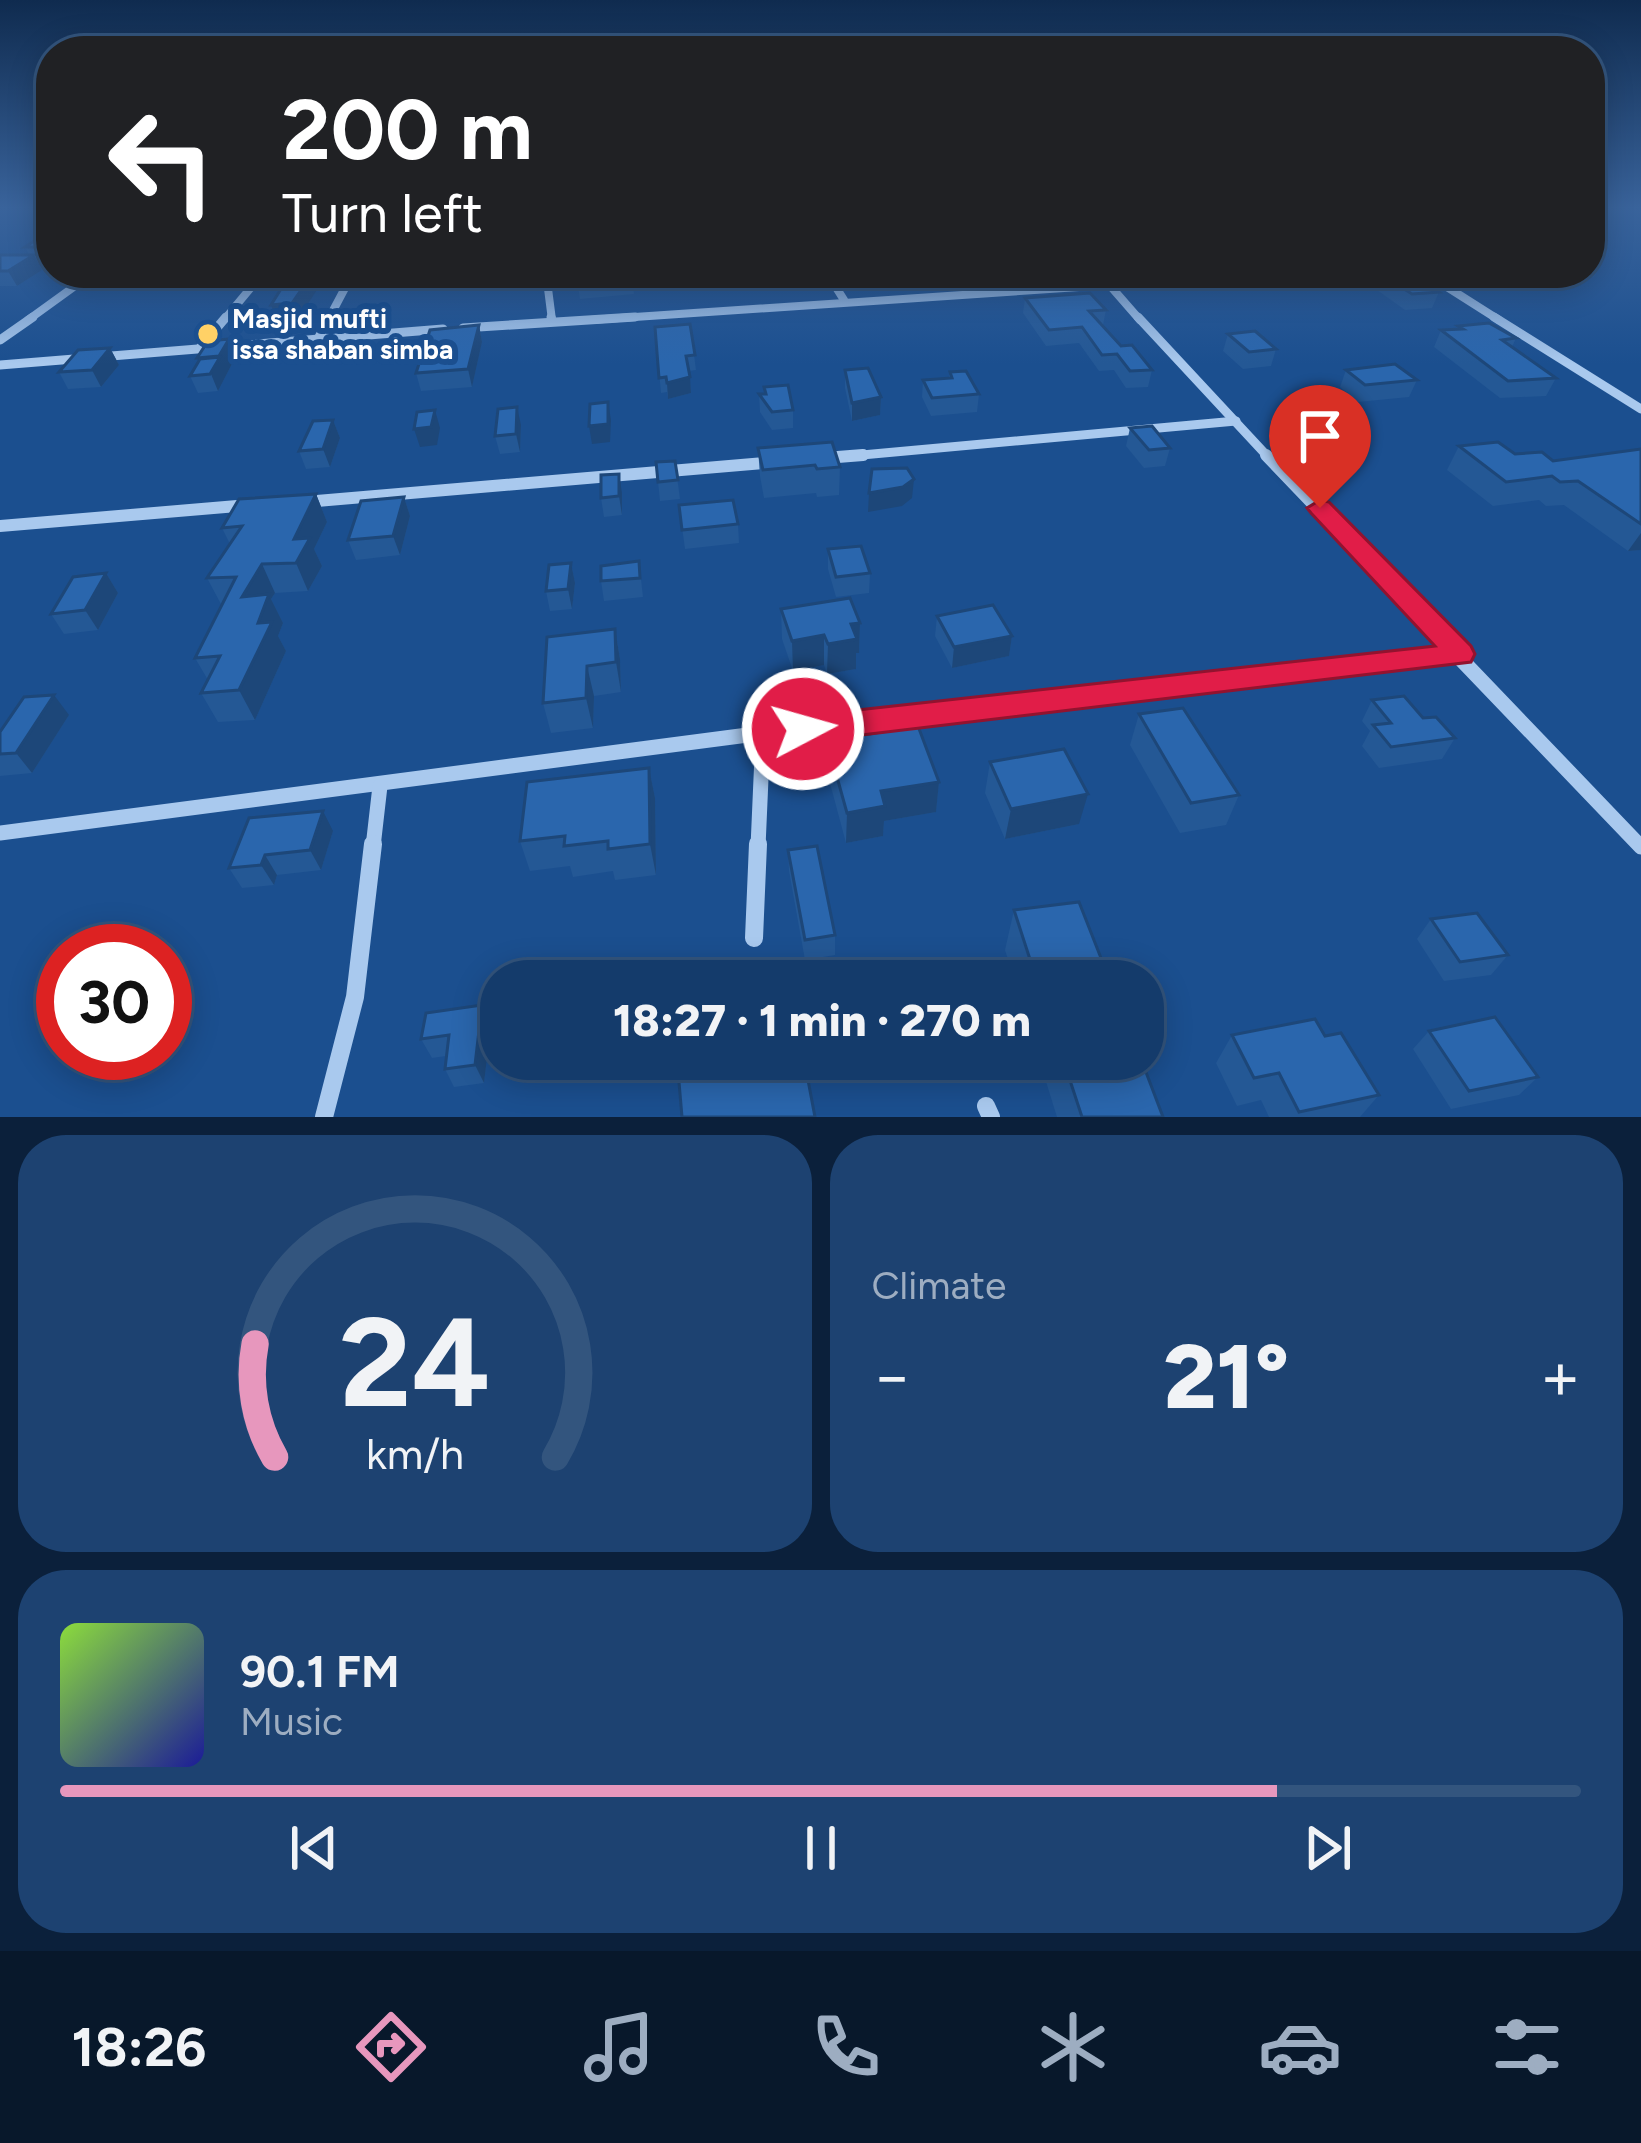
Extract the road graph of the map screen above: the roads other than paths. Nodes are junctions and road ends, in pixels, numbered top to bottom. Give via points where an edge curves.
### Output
1 (72, 288) edge
2 (250, 288) edge
3 (345, 288) edge
4 (548, 288) edge
5 (836, 288) edge
6 (993, 288) edge
7 (1112, 288) edge
8 (1449, 288) edge
9 (844, 300) junction
10 (552, 321) junction
11 (318, 339) junction
12 (0, 340) edge
13 (200, 348) junction
14 (0, 364) edge
15 (1641, 409) edge
16 (1236, 421) junction
17 (295, 502) edge
18 (255, 505) edge
19 (0, 526) edge
20 (1460, 654) junction
21 (763, 733) junction
22 (380, 786) junction
23 (1641, 822) edge
24 (1622, 826) junction
25 (0, 833) edge
26 (1641, 847) edge
27 (754, 938) dead end
28 (324, 1117) edge

1 - 12 street
2 - 13 street
3 - 11 street
4 - 10 street
5 - 9 street
6 - 9 street
7 - 16 street
8 - 15 street
9 - 10 street
10 - 11 street
11 - 13 street
13 - 14 street
16 - 17 street
16 - 20 street
18 - 19 street
20 - 21 street
20 - 24 street
21 - 22 street
21 - 27 street
22 - 25 street
22 - 28 street via 355,997
23 - 24 street
24 - 26 street

